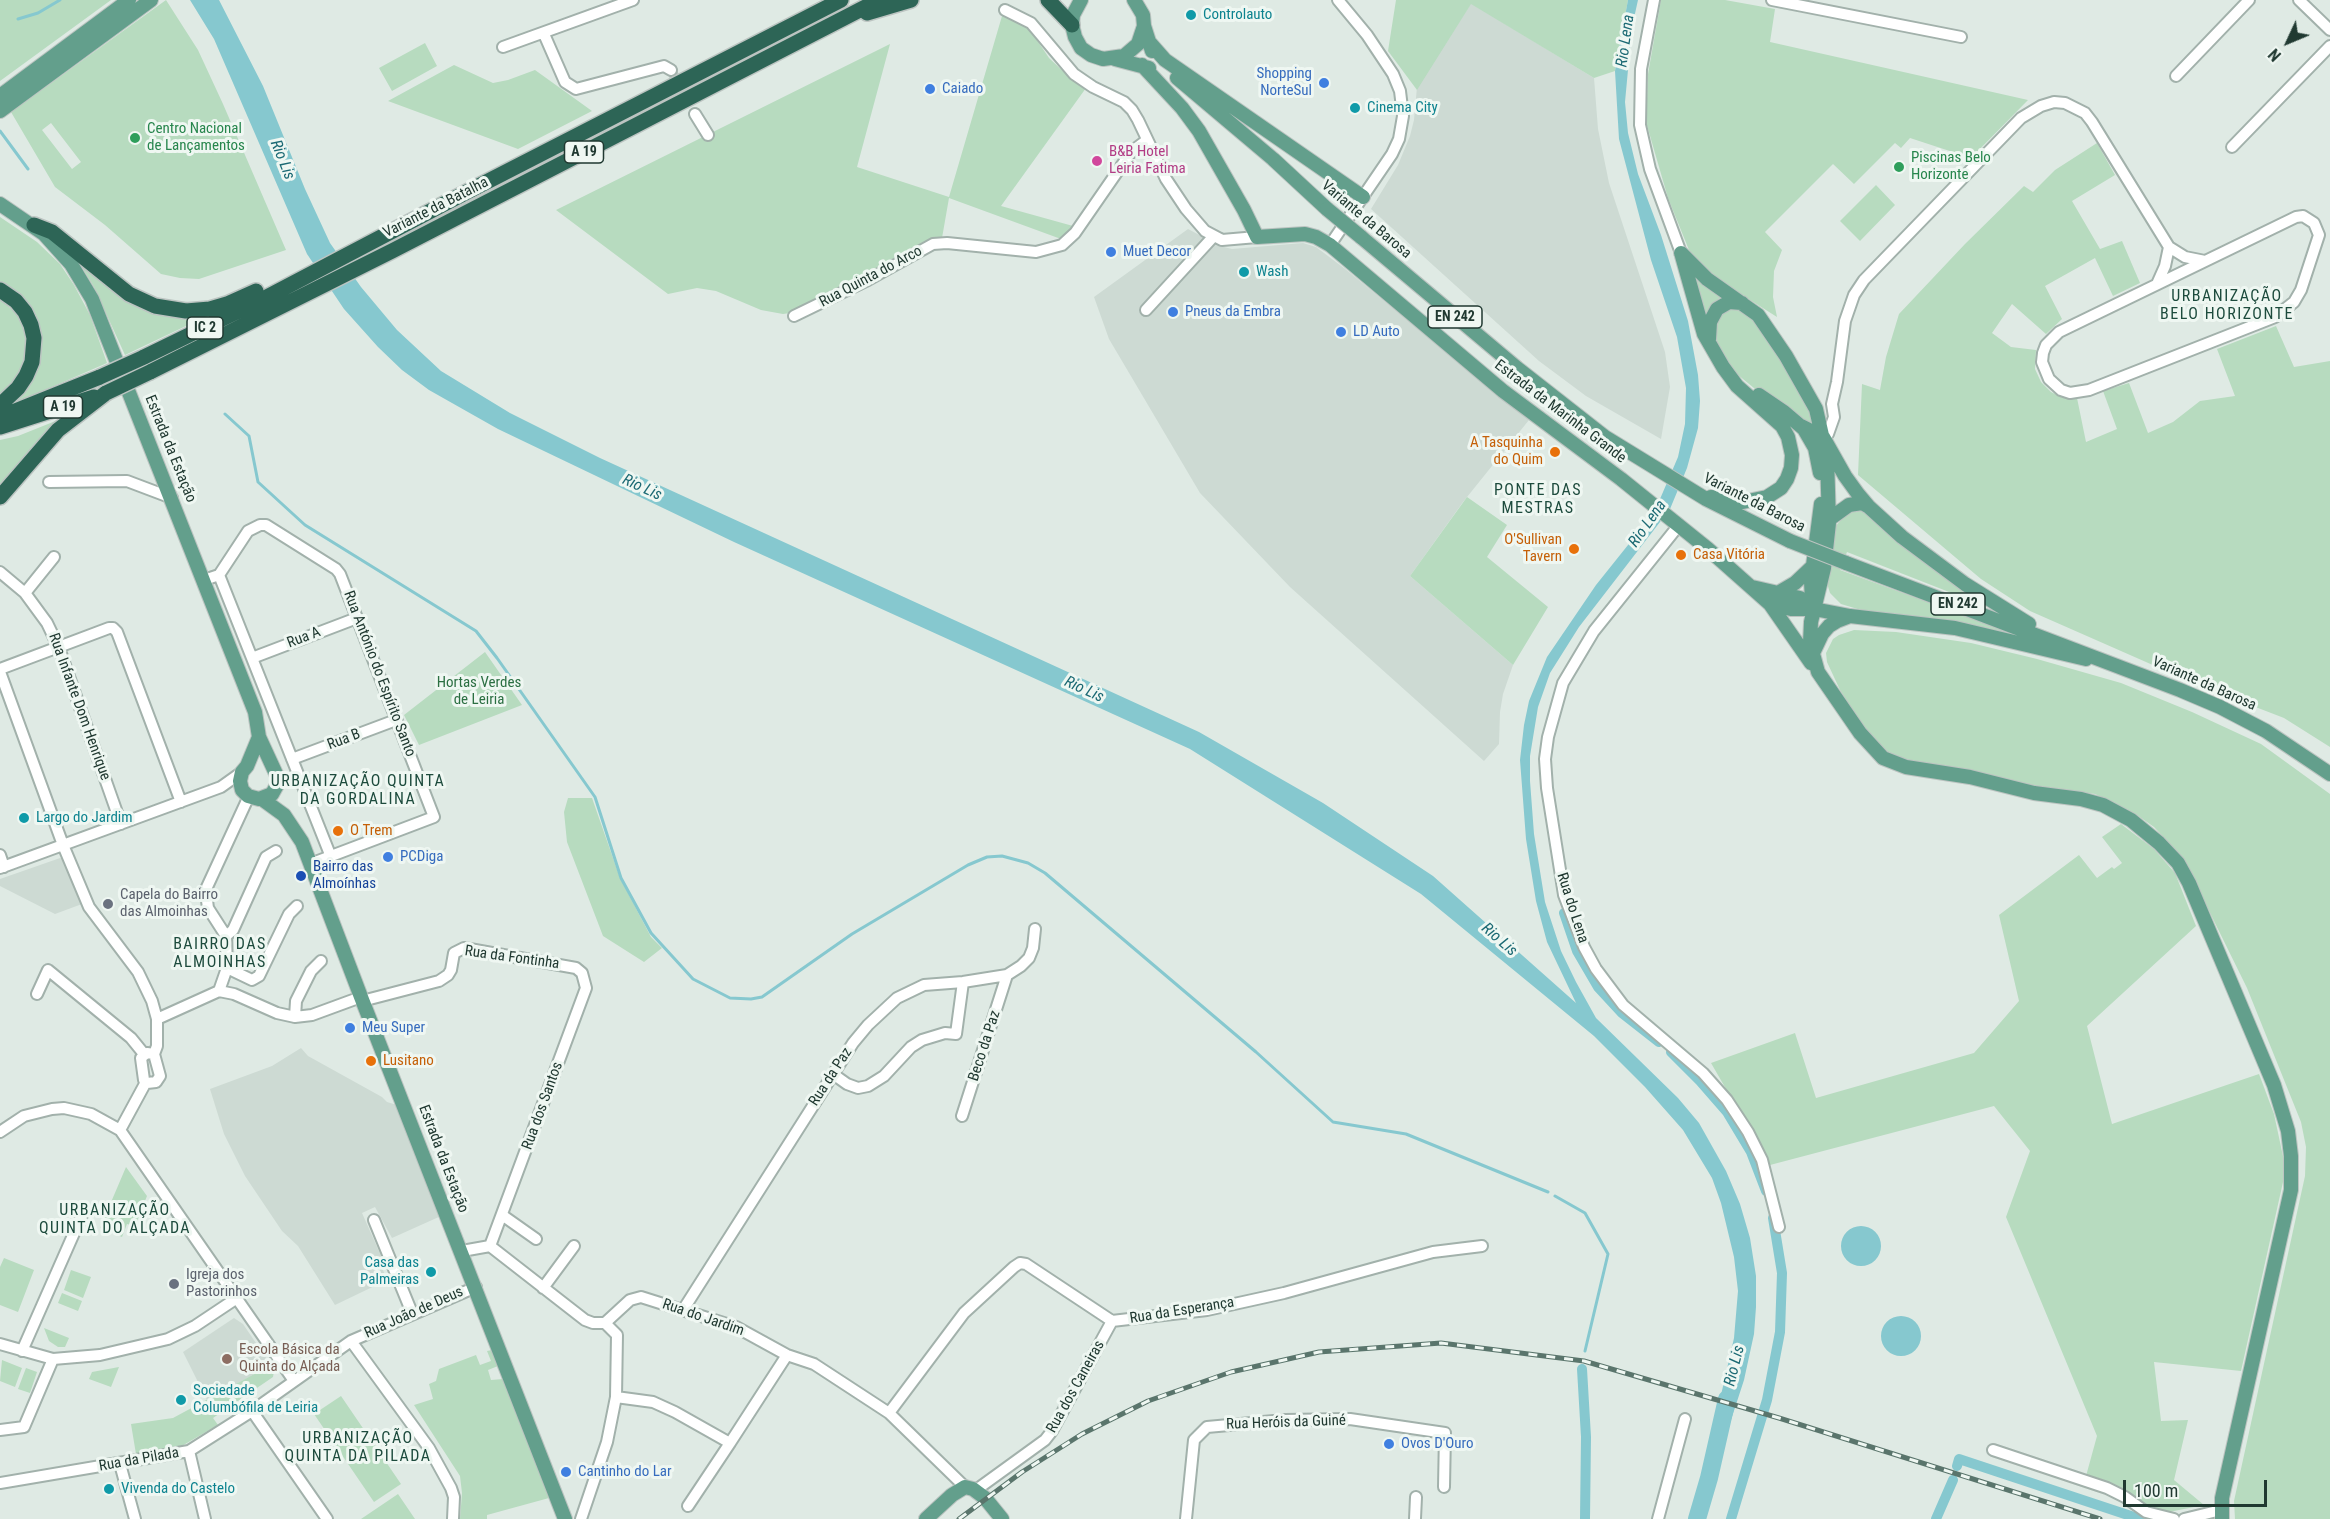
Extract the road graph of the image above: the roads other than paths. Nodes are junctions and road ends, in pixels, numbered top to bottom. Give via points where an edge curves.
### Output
1 (129, 0) edge
2 (152, 0) edge
3 (633, 0) edge
4 (841, 0) edge
5 (879, 0) edge
6 (911, 0) edge
7 (1048, 0) edge
8 (1081, 0) edge
9 (1134, 0) edge
10 (1338, 0) edge
11 (1654, 0) edge
12 (1772, 0) edge
13 (2249, 0) edge
14 (2299, 0) edge
15 (1005, 10) dead end
16 (844, 20) junction
17 (1072, 25) junction
18 (1144, 26) junction
19 (2330, 30) edge
20 (544, 34) junction
21 (1961, 37) dead end
22 (1150, 43) junction
23 (2330, 46) edge
24 (503, 47) dead end
25 (1115, 59) junction
26 (1142, 65) junction
27 (670, 70) dead end
28 (2176, 76) dead end
29 (0, 96) edge
30 (0, 111) edge
31 (694, 114) tunnel mouth
32 (708, 135) dead end
33 (1147, 140) junction
34 (2232, 147) dead end
35 (1297, 183) junction
36 (1363, 196) junction
37 (0, 204) edge
38 (34, 225) junction
39 (1213, 237) junction
40 (1257, 237) junction
41 (1330, 245) junction
42 (2169, 247) junction
43 (1681, 253) junction
44 (2205, 261) junction
45 (2157, 284) junction
46 (0, 290) edge
47 (267, 299) junction
48 (1744, 304) junction
49 (1146, 310) dead end
50 (794, 316) dead end
51 (1709, 341) junction
52 (1729, 376) junction
53 (106, 393) junction
54 (1832, 404) junction
55 (0, 405) edge
56 (1816, 409) junction
57 (0, 417) edge
58 (1801, 426) junction
59 (0, 427) edge
60 (1823, 437) junction
61 (50, 482) dead end
62 (0, 497) edge
63 (172, 498) junction
64 (1706, 499) junction
65 (1869, 507) junction
66 (1829, 519) junction
67 (1676, 523) junction
68 (1818, 534) junction
69 (54, 557) dead end
70 (1814, 565) junction
71 (0, 572) edge
72 (219, 575) junction
73 (204, 580) junction
74 (25, 593) junction
75 (1774, 598) junction
76 (1814, 609) junction
77 (1850, 616) junction
78 (357, 618) junction
79 (2069, 646) junction
80 (58, 648) junction
81 (252, 658) junction
82 (1813, 661) junction
83 (2117, 664) junction
84 (0, 671) edge
85 (396, 720) junction
86 (2266, 731) junction
87 (259, 737) junction
88 (2330, 763) edge
89 (294, 764) junction
90 (244, 769) junction
91 (2330, 774) edge
92 (274, 777) junction
93 (220, 787) junction
94 (251, 795) junction
95 (181, 802) junction
96 (284, 815) junction
97 (121, 824) junction
98 (63, 845) junction
99 (276, 851) dead end
100 (0, 855) edge
101 (331, 857) junction
102 (310, 864) junction
103 (2, 868) edge
104 (297, 906) dead end
105 (1035, 929) dead end
106 (224, 933) junction
107 (321, 961) dead end
108 (227, 968) junction
109 (576, 968) joint
110 (1007, 975) junction
111 (963, 982) junction
112 (216, 992) junction
113 (38, 994) dead end
114 (362, 999) junction
115 (295, 1017) junction
116 (157, 1018) junction
117 (149, 1054) junction
118 (833, 1074) junction
119 (146, 1082) junction
120 (962, 1116) dead end
121 (120, 1130) junction
122 (0, 1131) edge
123 (82, 1215) dead end
124 (502, 1215) junction
125 (374, 1220) dead end
126 (1779, 1227) dead end
127 (536, 1239) dead end
128 (490, 1246) junction
129 (574, 1246) dead end
130 (1482, 1246) dead end
131 (462, 1251) junction
132 (476, 1287) junction
133 (543, 1288) junction
134 (237, 1298) junction
135 (683, 1310) junction
136 (412, 1313) junction
137 (1112, 1322) junction
138 (605, 1323) junction
139 (351, 1341) junction
140 (0, 1344) edge
141 (22, 1351) junction
142 (787, 1355) junction
143 (53, 1359) junction
144 (294, 1381) junction
145 (616, 1397) junction
146 (252, 1411) junction
147 (889, 1413) junction
148 (1685, 1419) dead end
149 (0, 1430) edge
150 (730, 1443) junction
151 (1994, 1450) dead end
152 (189, 1451) junction
153 (120, 1464) junction
154 (0, 1483) edge
155 (1444, 1487) dead end
156 (971, 1489) junction
157 (1416, 1497) dead end
158 (688, 1506) dead end
159 (2221, 1514) edge
160 (135, 1519) edge
161 (205, 1519) edge
162 (327, 1519) edge
163 (453, 1519) edge
164 (565, 1519) edge
165 (581, 1519) edge
166 (926, 1519) edge
167 (1002, 1519) edge
168 (1186, 1519) edge
169 (1415, 1519) edge
170 (1658, 1519) edge
171 (2174, 1519) edge
172 (2184, 1519) edge

1 - 29 main road
2 - 30 main road
3 - 20 street
4 - 47 highway, Variante da Batalha / A 19 via 465,193 384,230
5 - 16 highway, Variante da Batalha / A 19
6 - 16 highway
7 - 17 highway
8 - 17 main road
9 - 18 main road, EN 242 via 1143,15
10 - 36 street via 1393,74 1402,105 1399,139
11 - 43 street via 1641,69 1640,125 1650,169
12 - 21 street
13 - 28 street
14 - 19 street
15 - 33 street via 1031,23 1074,74 1124,102
16 - 47 highway, Variante da Batalha / A 19 via 392,251
17 - 25 main road, EN 242 via 1086,52
18 - 22 main road, Variante da Barosa / EN 242
18 - 25 main road via 1138,44
20 - 24 street
20 - 27 street via 565,82 576,89 664,66
22 - 35 main road, Variante da Barosa / EN 242 via 1162,65
22 - 36 main road via 1165,60
23 - 34 street
25 - 26 main road, Variante da Barosa / EN 242
26 - 35 main road, Variante da Barosa / EN 242
26 - 40 main road via 1199,131
31 - 32 street
33 - 39 street via 1175,193
33 - 50 street, Rua Quinta do Arco via 1131,152 1075,233 1062,245 1036,252 933,244
35 - 64 main road, Variante da Barosa / EN 242, bridge via 1578,417
36 - 41 street
37 - 38 main road, Estrada da Estação
38 - 47 highway via 52,232 143,302 186,311 210,309 238,300
38 - 63 main road, Estrada da Estação via 71,264 92,299
39 - 40 street
39 - 49 street
40 - 41 main road, Estrada da Marinha Grande / EN 242 via 1305,234
41 - 67 main road, Estrada da Marinha Grande / EN 242 via 1525,408
42 - 44 street via 2185,257
42 - 45 street
42 - 54 street via 2085,113 2065,103 2041,105 2016,122 1864,280 1845,321
43 - 48 main road via 1707,279
43 - 51 main road
44 - 45 street
44 - 45 street via 2296,217 2314,223 2319,236 2301,290 2294,302 2275,317 2089,390 2070,393 2054,386 2042,362 2046,345 2052,339
46 - 55 highway via 25,312 34,338 27,376
47 - 53 highway, Variante da Batalha / A 19, bridge via 150,372
47 - 57 highway, IC 2, bridge via 100,377
48 - 51 main road via 1730,302 1717,309 1710,322
48 - 56 main road via 1766,325
51 - 52 main road
52 - 58 main road
52 - 64 main road via 1782,426 1791,449 1791,468 1781,488 1762,499
53 - 59 highway, Variante da Batalha / A 19
53 - 62 highway via 58,430
54 - 56 street
54 - 60 street via 1834,417
56 - 60 main road
58 - 60 main road
58 - 68 main road via 1812,441 1820,470
60 - 65 main road via 1845,476
60 - 66 main road
61 - 63 street via 127,481
63 - 73 main road, Estrada da Estação
64 - 79 main road, Variante da Barosa / EN 242, bridge via 1790,541
65 - 66 main road via 1853,503
65 - 79 main road via 1948,572
66 - 68 main road
66 - 76 main road via 1824,568
67 - 75 main road, Estrada da Marinha Grande / EN 242 via 1750,587
67 - 126 street, Rua do Lena via 1594,631 1563,684 1545,759 1549,799 1564,895 1584,947 1623,1005 1703,1073 1727,1100 1762,1160
68 - 70 main road
69 - 74 street
70 - 75 main road
70 - 76 main road
71 - 74 street, Rua Infante Dom Henrique
72 - 73 street
72 - 78 street, Rua António do Espírito Santo via 248,531 266,525 336,568
72 - 81 street
73 - 87 main road, Estrada da Estação via 255,712
74 - 80 street, Rua Infante Dom Henrique via 47,623
75 - 76 main road via 1791,609
75 - 82 main road, Estrada da Marinha Grande / EN 242 via 1808,661
76 - 77 main road
76 - 82 main road via 1810,632
77 - 82 main road via 1822,634
77 - 83 main road via 1962,629
78 - 81 street, Rua A
78 - 85 street, Rua António do Espírito Santo
79 - 83 main road, Variante da Barosa / EN 242
80 - 84 street
80 - 95 street via 109,628 117,632
80 - 97 street, Rua Infante Dom Henrique
81 - 89 street
82 - 159 main road, EN 242 via 1860,733 1888,761 2103,805 2131,820 2159,843 2178,863 2189,883 2274,1086 2288,1131 2292,1164 2291,1190
83 - 86 main road, Variante da Barosa / EN 242 via 2220,707
84 - 98 street
85 - 89 street, Rua B
85 - 101 street, Rua António do Espírito Santo via 434,817
86 - 88 main road, Variante da Barosa / EN 242 via 2283,736
86 - 91 main road, Variante da Barosa / EN 242
87 - 90 main road
87 - 92 main road, Estrada da Estação
89 - 92 street, Rua B
89 - 101 street
90 - 92 main road via 259,762
90 - 93 street
90 - 94 main road via 240,782
92 - 94 main road via 268,797
92 - 96 main road, Estrada da Estação
93 - 94 street
93 - 95 street
94 - 96 main road, Estrada da Estação
94 - 106 street via 207,887 208,908
95 - 97 street
96 - 102 main road, Estrada da Estação via 302,842
97 - 98 street
98 - 103 street
98 - 116 street via 88,907 138,972
99 - 106 street via 266,857 233,930
100 - 103 street
101 - 102 street, Rua António do Espírito Santo
102 - 114 main road, Estrada da Estação
104 - 108 street via 289,914 259,976 252,980
105 - 110 street via 1029,958
106 - 108 street
107 - 115 street via 311,971 296,1001
108 - 112 street
109 - 114 street, Rua da Fontinha via 464,948 454,953 448,975 439,981
109 - 124 street, Rua dos Santos via 582,973 586,988
110 - 111 street, Rua da Paz
110 - 120 street, Beco da Paz
111 - 118 street, Rua da Paz via 924,985 897,998 868,1025
111 - 118 street via 956,1034 922,1040 868,1086 858,1088
112 - 115 street via 234,994
112 - 116 street
113 - 117 street via 48,970
114 - 115 street
114 - 131 main road, Estrada da Estação
116 - 117 street via 158,1046
117 - 119 street via 141,1062
117 - 119 street via 159,1079
118 - 135 street, Rua da Paz
119 - 121 street
121 - 122 street via 91,1114 52,1108 24,1116
121 - 134 street
123 - 141 street
124 - 127 street
124 - 128 street, Rua dos Santos
125 - 136 street
128 - 131 street
128 - 133 street
129 - 133 street
130 - 137 street, Rua da Esperança via 1433,1252 1207,1310
131 - 132 main road, Estrada da Estação
132 - 136 street, Rua João de Deus
132 - 164 main road, Estrada da Estação
133 - 138 street via 585,1320
134 - 143 street via 168,1339 99,1355
134 - 144 street
135 - 138 street, Rua do Jardim via 637,1298 623,1304
135 - 142 street, Rua do Jardim via 736,1327
136 - 139 street, Rua João de Deus
137 - 147 street, Rua da Esperança via 1020,1263 964,1313
137 - 156 street, Rua dos Caneiras via 1045,1440
138 - 145 street via 617,1335
139 - 144 street, Rua João de Deus
139 - 163 street via 429,1448 451,1488
140 - 141 street
141 - 143 street
142 - 147 street, Rua do Jardim via 814,1365
142 - 150 street
143 - 149 street via 24,1427
144 - 146 street, Rua da Pilada
145 - 150 street via 653,1402
145 - 165 street via 607,1442
146 - 152 street, Rua da Pilada
146 - 162 street
147 - 156 street, Rua do Jardim
148 - 170 street
150 - 158 street
151 - 171 street via 2107,1488 2146,1512
152 - 153 street, Rua da Pilada
152 - 161 street
153 - 154 street, Rua da Pilada
153 - 160 street
155 - 168 street, Rua Heróis da Guiné via 1445,1433 1350,1419 1207,1427 1194,1440
156 - 166 main road via 952,1495
156 - 167 main road via 986,1498
157 - 169 street
159 - 172 street

